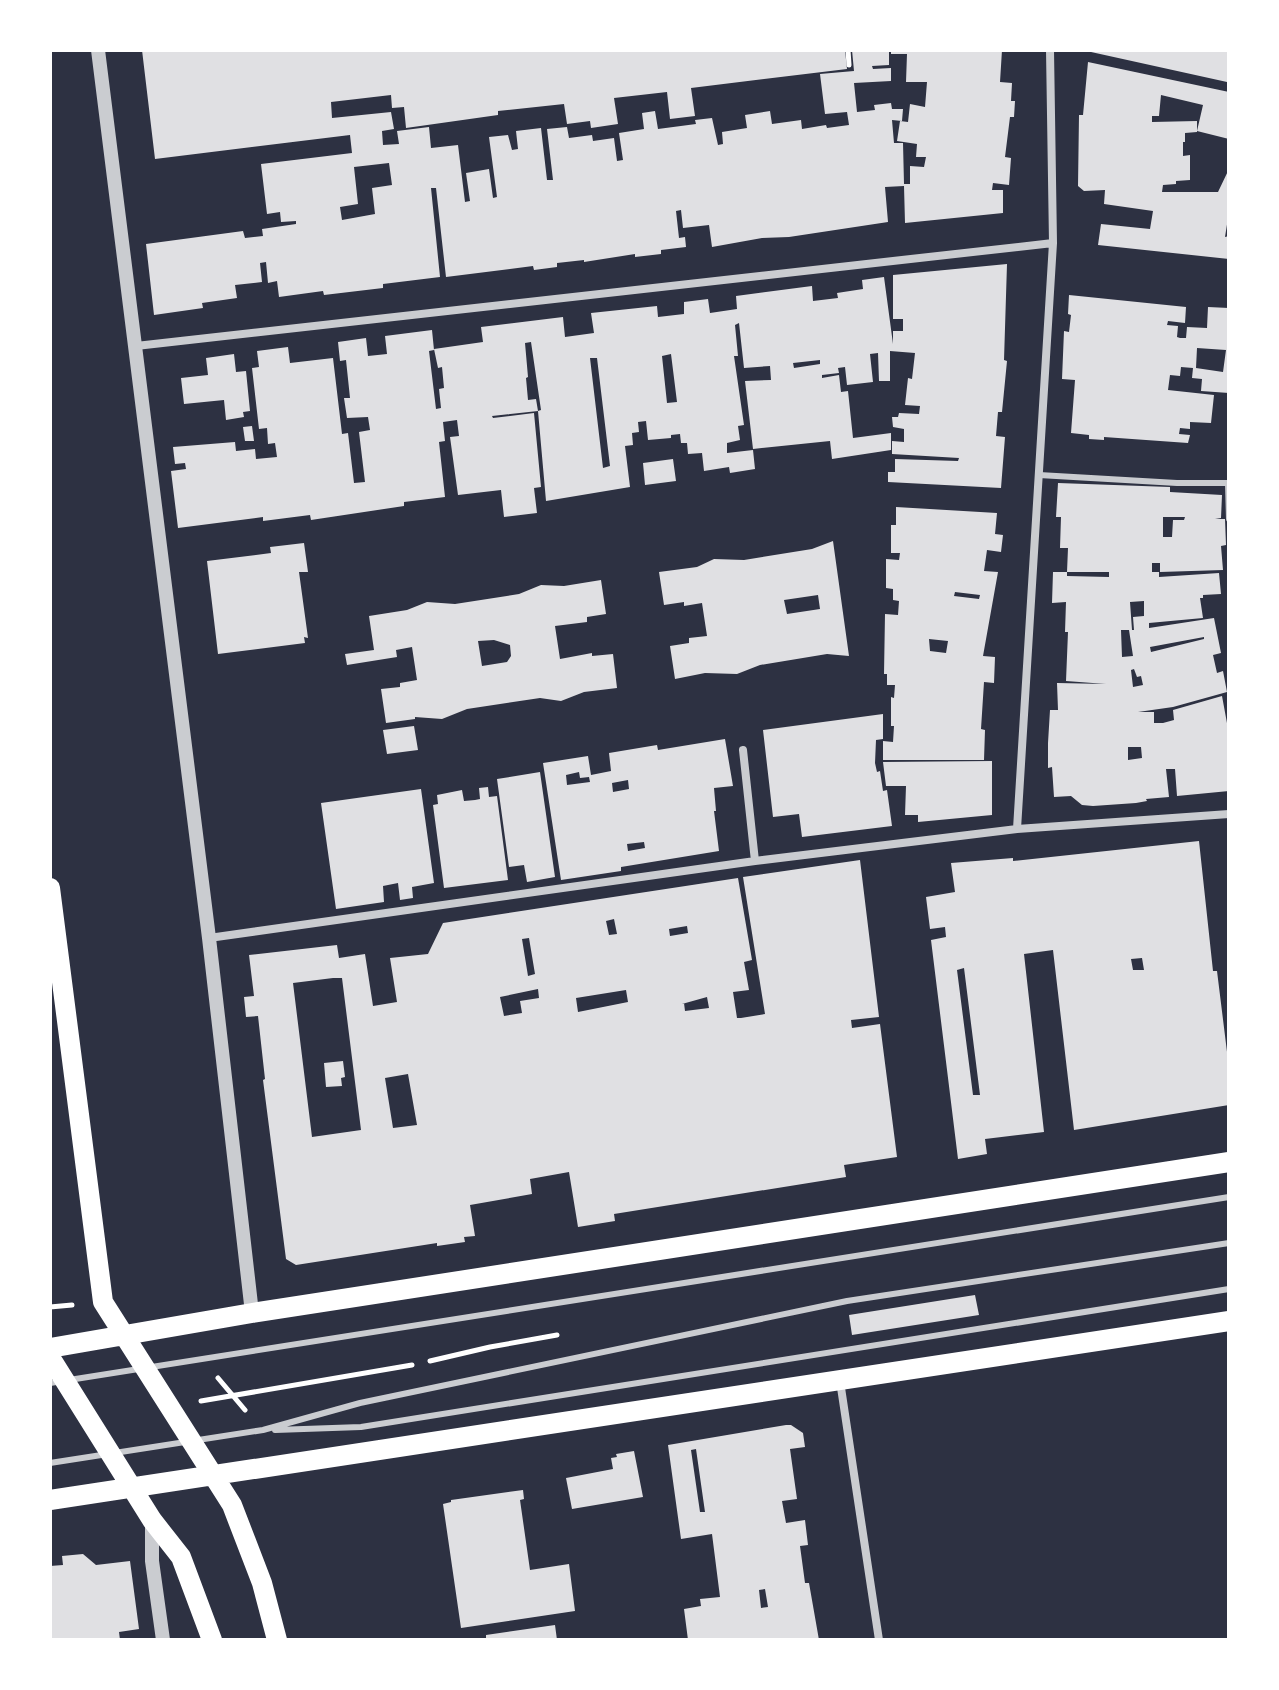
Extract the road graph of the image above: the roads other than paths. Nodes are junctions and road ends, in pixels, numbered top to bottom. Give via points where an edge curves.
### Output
1 (98, 50) edge
2 (1050, 50) edge
3 (1053, 243) junction
4 (136, 346) junction
5 (1039, 475) junction
6 (1229, 519) edge
7 (743, 750) dead end
8 (1229, 814) edge
9 (1017, 829) junction
10 (755, 861) junction
11 (50, 888) edge
12 (209, 938) junction
13 (1229, 1162) edge
14 (1229, 1197) edge
15 (1229, 1243) edge
16 (1229, 1289) edge
17 (252, 1313) junction
18 (1229, 1321) edge
19 (123, 1335) junction
20 (50, 1348) edge
21 (50, 1357) edge
22 (145, 1368) junction
23 (839, 1380) junction
24 (57, 1382) edge
25 (263, 1430) junction
26 (191, 1441) junction
27 (110, 1454) junction
28 (50, 1463) edge
29 (213, 1475) junction
30 (131, 1488) junction
31 (50, 1500) edge
32 (152, 1520) junction
33 (163, 1640) edge
34 (212, 1640) edge
35 (277, 1640) edge
36 (879, 1640) edge

1 - 4 street
2 - 3 street
3 - 4 street
3 - 5 street
4 - 12 street
5 - 6 lane via 1228,483
5 - 9 street
7 - 10 street
8 - 9 street
9 - 10 street
10 - 12 street
11 - 19 main road via 103,1302
12 - 17 street
13 - 17 main road
14 - 22 lane
15 - 25 lane via 847,1301 360,1403
16 - 25 lane via 361,1427
17 - 19 main road
18 - 23 main road
19 - 20 main road
19 - 22 main road
21 - 24 main road
22 - 24 lane
22 - 26 main road
23 - 29 main road
23 - 36 street
24 - 27 main road
25 - 26 lane
26 - 27 lane
26 - 29 main road
27 - 28 lane
27 - 30 main road
29 - 30 main road
29 - 35 main road via 232,1505
30 - 31 main road
30 - 32 main road
32 - 33 street
32 - 34 main road via 181,1557

